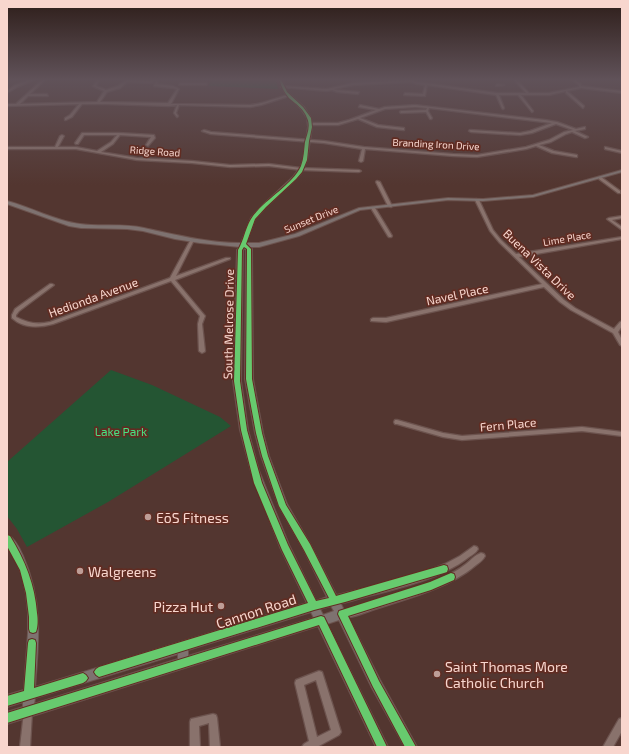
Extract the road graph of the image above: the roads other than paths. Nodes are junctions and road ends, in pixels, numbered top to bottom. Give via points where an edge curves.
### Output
1 (73, 114) edge
2 (306, 114) edge
3 (370, 114) edge
4 (429, 114) edge
5 (482, 114) edge
6 (66, 118) dead end
7 (431, 118) dead end
8 (359, 119) junction
9 (556, 123) junction
10 (310, 124) junction
11 (584, 128) dead end
12 (403, 129) dead end
13 (204, 130) dead end
14 (471, 131) dead end
15 (573, 131) junction
16 (119, 134) junction
17 (62, 136) dead end
18 (586, 137) dead end
19 (307, 141) junction
20 (77, 143) dead end
21 (148, 145) dead end
22 (536, 145) junction
23 (7, 148) edge
24 (56, 148) junction
25 (364, 148) junction
26 (606, 148) dead end
27 (98, 152) junction
28 (622, 152) edge
29 (576, 156) dead end
30 (361, 161) dead end
31 (302, 169) junction
32 (359, 171) dead end
33 (622, 171) edge
34 (600, 178) junction
35 (378, 182) dead end
36 (619, 192) dead end
37 (477, 200) junction
38 (7, 202) edge
39 (390, 206) junction
40 (373, 208) junction
41 (622, 217) edge
42 (622, 228) edge
43 (390, 236) dead end
44 (622, 238) edge
45 (192, 240) junction
46 (244, 245) junction
47 (515, 256) junction
48 (228, 259) dead end
49 (172, 279) junction
50 (52, 285) dead end
51 (545, 285) junction
52 (374, 320) dead end
53 (249, 322) junction
54 (239, 323) junction
55 (622, 323) edge
56 (615, 332) junction
57 (622, 344) edge
58 (202, 351) dead end
59 (397, 422) dead end
60 (622, 434) edge
61 (262, 491) junction
62 (282, 502) junction
63 (7, 539) edge
64 (474, 549) dead end
65 (481, 556) dead end
66 (334, 600) junction
67 (314, 606) junction
68 (342, 614) junction
69 (321, 620) junction
70 (182, 647) junction
71 (184, 663) junction
72 (29, 694) junction
73 (7, 701) edge
74 (28, 712) junction
75 (7, 718) edge
76 (622, 722) edge
77 (311, 745) edge
78 (25, 747) edge
79 (194, 747) edge
80 (215, 747) edge
81 (382, 747) edge
82 (411, 747) edge
83 (608, 747) edge

1 - 6 street
2 - 10 main road
3 - 8 street
4 - 7 street
5 - 9 street
8 - 10 street via 338,124
8 - 12 street via 378,126
9 - 14 street via 520,134
9 - 15 street
10 - 19 main road
11 - 15 street, Branding Iron Drive
13 - 19 street, Branding Iron Drive via 211,133
15 - 18 street
15 - 22 street, Branding Iron Drive
16 - 20 street via 85,133
16 - 21 street via 153,136
16 - 27 street via 112,143
17 - 24 street
19 - 25 street, Branding Iron Drive
19 - 31 main road
22 - 25 street, Branding Iron Drive via 476,156
22 - 29 street via 553,152
23 - 24 street, Ridge Road
24 - 27 street, Ridge Road
25 - 30 street
26 - 28 street
27 - 31 street, Ridge Road via 137,159
31 - 32 street, Ridge Road
31 - 46 main road, South Melrose Drive via 253,219
33 - 34 main road, Sunset Drive
34 - 36 street
34 - 37 main road, Sunset Drive via 533,196
35 - 39 street
37 - 39 main road, Sunset Drive via 448,199
37 - 47 street, Buena Vista Drive via 491,230
38 - 45 main road, Sunset Drive via 69,224 143,228
39 - 40 main road, Sunset Drive
40 - 43 street
40 - 46 main road, Sunset Drive via 356,210 271,243
41 - 42 street via 609,219
44 - 47 street, Lime Place
45 - 46 main road, Sunset Drive
45 - 49 street
46 - 53 main road, South Melrose Drive via 249,249
46 - 54 main road, South Melrose Drive via 240,250
47 - 51 street, Buena Vista Drive
48 - 49 street, Hedionda Avenue
49 - 50 street, Hedionda Avenue via 40,326 29,326 14,318 17,310
49 - 58 street via 203,316 200,324
51 - 52 street, Navel Place via 386,320
51 - 56 street, Buena Vista Drive via 573,309
53 - 54 main road
53 - 62 main road, South Melrose Drive via 249,379 258,433
54 - 61 main road, South Melrose Drive via 237,381 244,430
55 - 56 street
56 - 57 street
59 - 60 street, Fern Place via 462,438 582,429
61 - 62 main road via 266,492 270,499
61 - 67 main road, South Melrose Drive via 285,547
62 - 66 main road, South Melrose Drive
63 - 72 main road via 19,556 26,573 34,618
64 - 66 street, Cannon Road via 442,570
65 - 68 street via 474,564 447,580
66 - 67 main road, Cannon Road
66 - 68 main road, South Melrose Drive
67 - 69 main road, South Melrose Drive
67 - 70 main road, Cannon Road
68 - 69 main road
68 - 82 main road, South Melrose Drive via 375,682
69 - 71 main road
69 - 81 main road, South Melrose Drive
70 - 71 main road
70 - 72 main road, Cannon Road
71 - 74 main road
72 - 73 main road, Cannon Road
72 - 74 main road
74 - 75 main road
74 - 78 street
76 - 83 street
77 - 77 street via 299,683 319,675 336,732
79 - 80 street via 194,722 214,718

